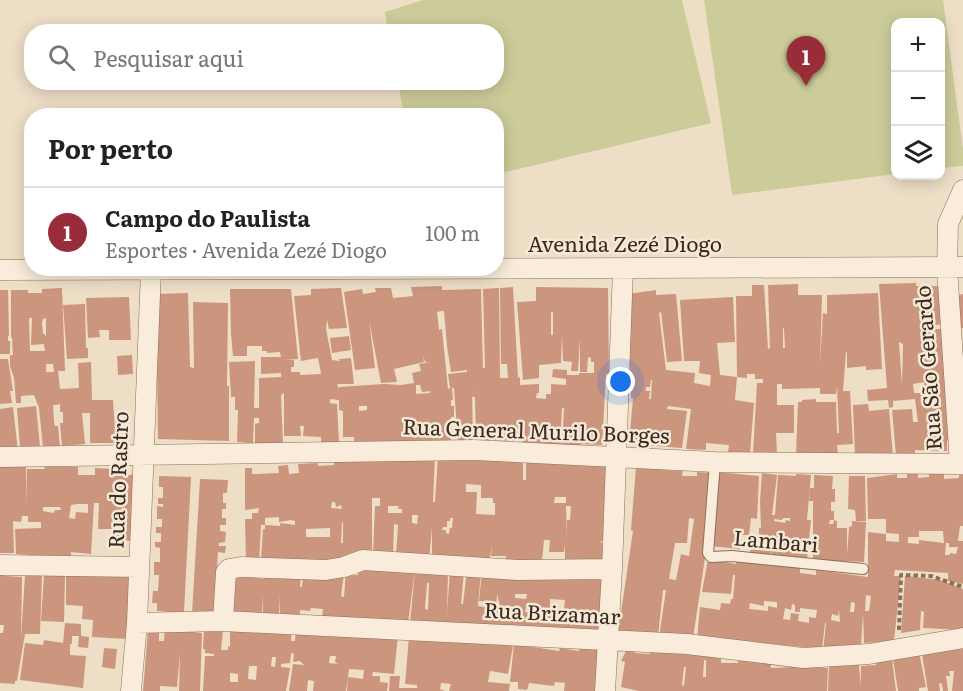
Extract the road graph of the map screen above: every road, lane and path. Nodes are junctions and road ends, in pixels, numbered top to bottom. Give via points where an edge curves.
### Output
1 (963, 190) edge
2 (955, 268) edge
3 (504, 269) edge
4 (623, 269) junction
5 (0, 270) edge
6 (24, 270) edge
7 (152, 276) edge
8 (144, 456) junction
9 (0, 457) edge
10 (617, 458) junction
11 (715, 462) junction
12 (962, 464) edge
13 (0, 565) edge
14 (139, 567) junction
15 (612, 568) junction
16 (863, 569) dead end
17 (963, 587) edge
18 (224, 621) junction
19 (137, 623) junction
20 (963, 638) edge
21 (608, 640) junction
22 (899, 648) junction
23 (131, 691) edge
24 (605, 691) edge

1 - 2 street, Rua São Gerardo via 948,224
2 - 4 street, Avenida Zezé Diogo
2 - 12 street, Rua São Gerardo
3 - 4 street, Avenida Zezé Diogo
4 - 10 street
5 - 6 street, Avenida Zezé Diogo
7 - 8 street, Rua do Rastro
8 - 9 street, Rua General Murilo Borges
8 - 10 street, Rua General Murilo Borges via 474,450
8 - 14 street, Rua do Rastro
10 - 11 street, Rua General Murilo Borges
10 - 15 street
11 - 12 street, Rua General Murilo Borges
11 - 16 lane, Lambari via 708,553 711,557
13 - 14 street
14 - 19 street, Rua do Rastro
15 - 18 street via 518,570 383,560 363,560 326,570 232,568 226,573
15 - 21 street
17 - 22 path via 931,576 901,575
18 - 19 street, Rua Brizamar
18 - 21 street, Rua Brizamar
19 - 23 street, Rua do Rastro
20 - 22 street, Rua Brizamar
21 - 22 street, Rua Brizamar via 687,644 803,658
21 - 24 street

